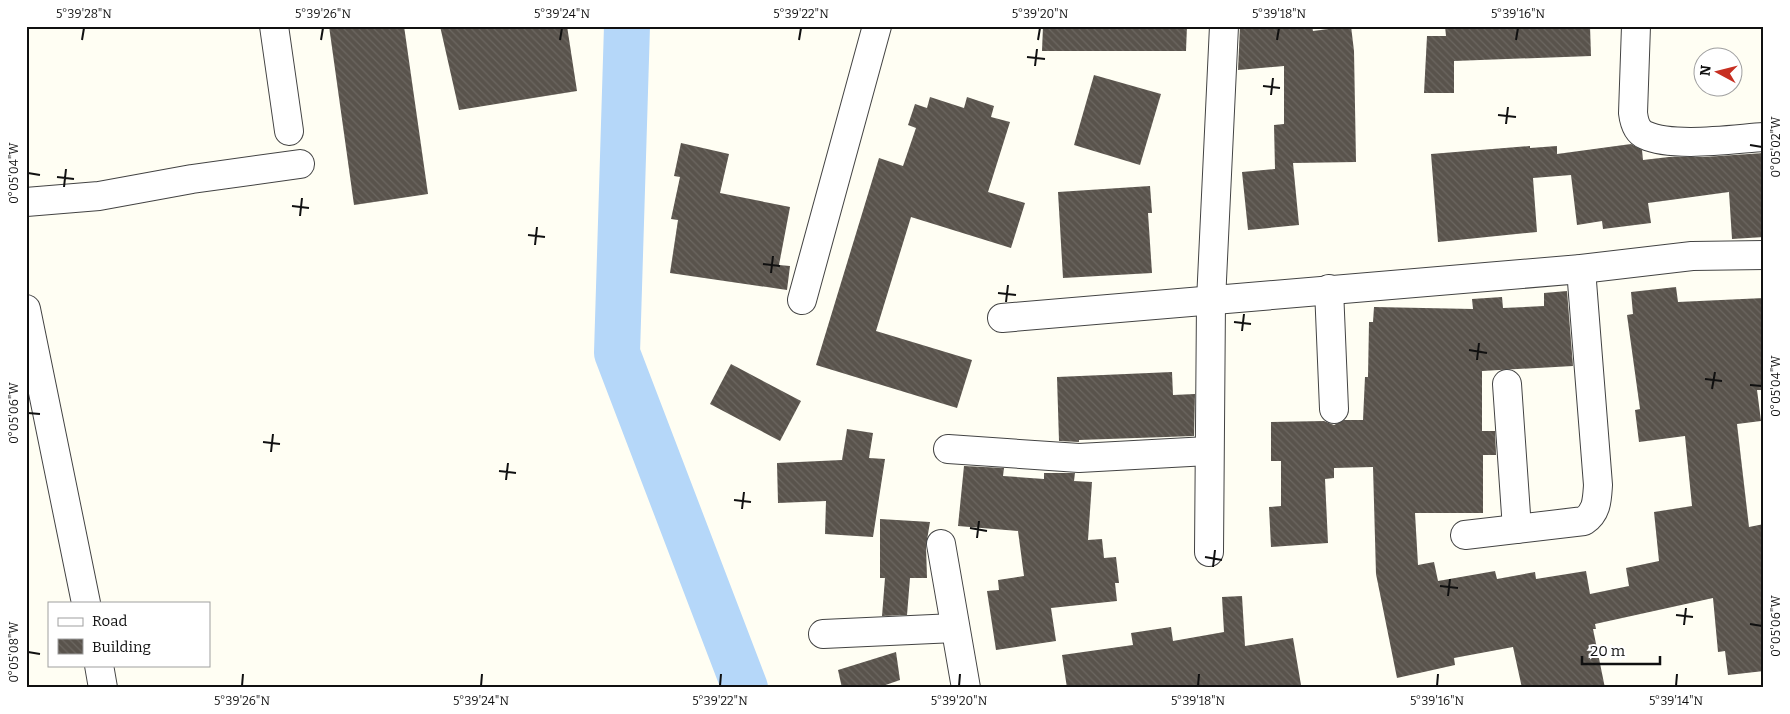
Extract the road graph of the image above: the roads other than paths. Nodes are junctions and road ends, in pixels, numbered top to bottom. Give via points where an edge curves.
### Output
1 (274, 26) edge
2 (877, 26) edge
3 (1224, 26) edge
4 (1636, 26) edge
5 (289, 131) dead end
6 (1764, 137) edge
7 (300, 164) dead end
8 (26, 202) edge
9 (1764, 255) edge
10 (1581, 269) junction
11 (1329, 289) junction
12 (802, 300) dead end
13 (1211, 301) junction
14 (26, 309) edge
15 (1002, 318) dead end
16 (1507, 384) dead end
17 (1334, 409) dead end
18 (948, 449) dead end
19 (1208, 451) junction
20 (1517, 528) junction
21 (1465, 535) dead end
22 (941, 544) dead end
23 (1209, 552) dead end
24 (86, 602) edge
25 (955, 628) junction
26 (823, 634) dead end
27 (98, 666) edge
28 (103, 688) edge
29 (966, 688) edge

1 - 5 street
2 - 12 street
3 - 13 street
4 - 6 street via 1633,113 1635,125 1644,135 1679,142
7 - 8 street via 99,196
9 - 10 street via 1692,256
10 - 11 street
10 - 20 street via 1597,505 1584,521
11 - 13 street
11 - 17 street
13 - 15 street
13 - 19 street
14 - 24 street
16 - 20 street
18 - 19 street via 1079,458
19 - 23 street
20 - 21 street
22 - 25 street
25 - 26 street
25 - 29 street
27 - 28 street

